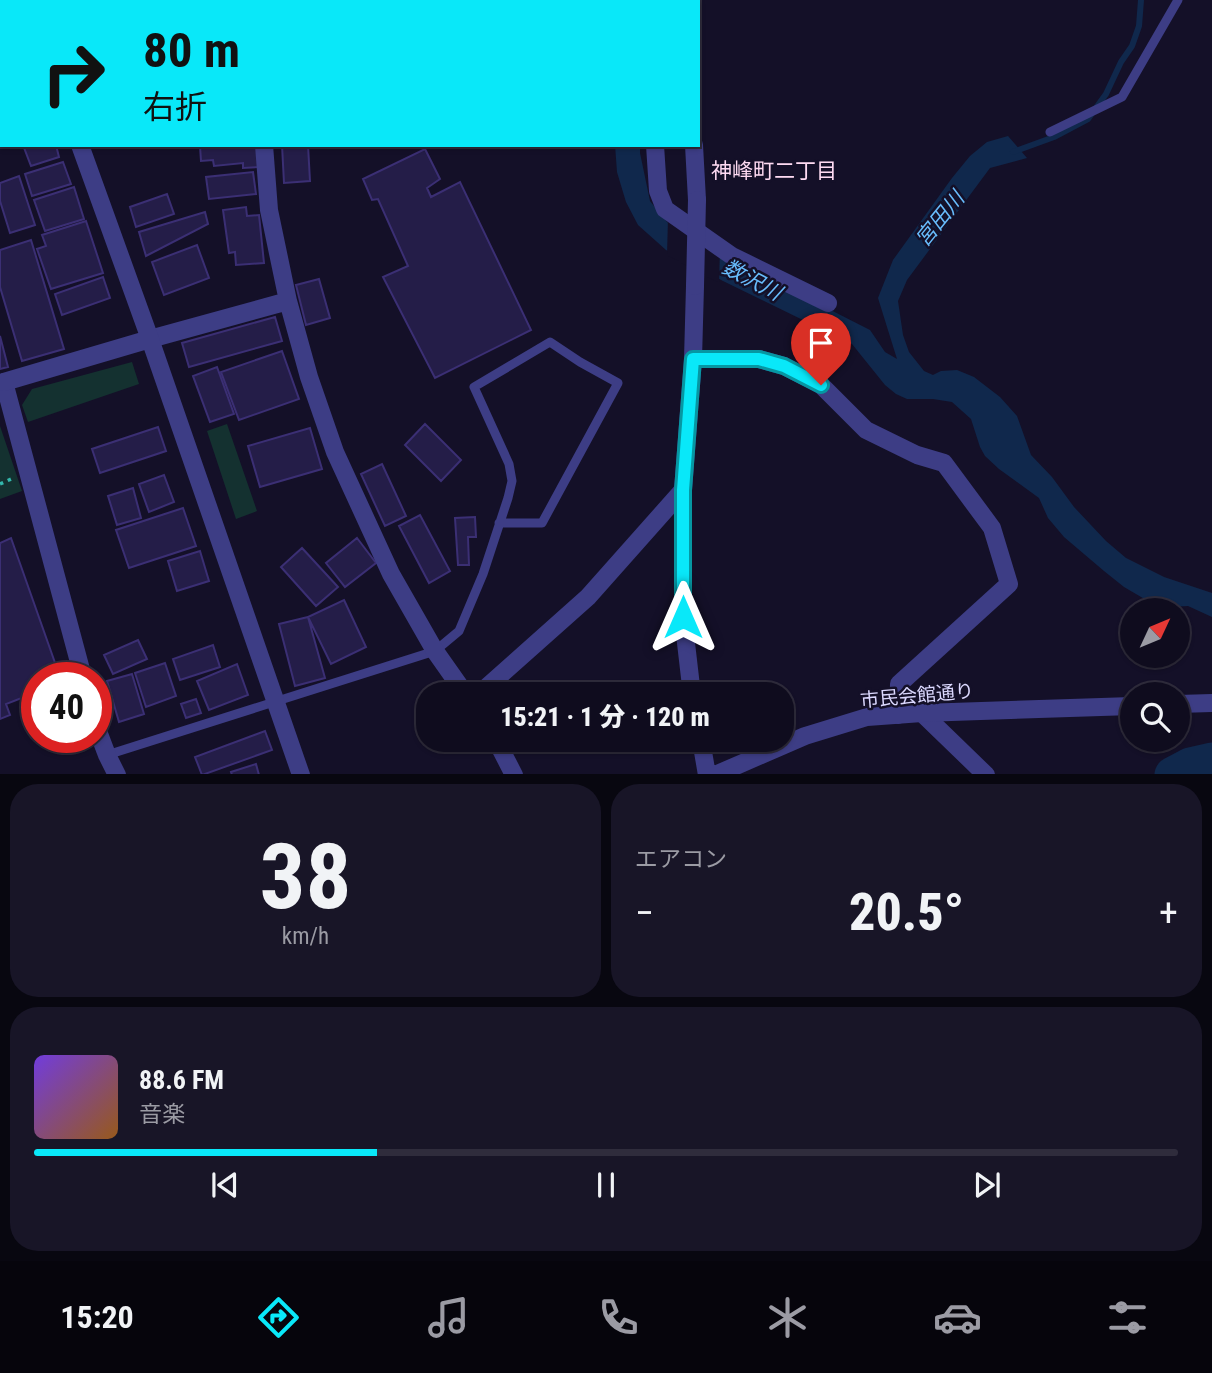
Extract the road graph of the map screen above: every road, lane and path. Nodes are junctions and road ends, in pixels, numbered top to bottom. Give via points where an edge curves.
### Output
1 (1178, 0) edge
2 (1050, 132) dead end
3 (81, 147) edge
4 (264, 147) edge
5 (655, 147) edge
6 (694, 147) edge
7 (288, 301) junction
8 (828, 303) dead end
9 (150, 339) junction
10 (693, 359) junction
11 (2, 383) edge
12 (683, 490) junction
13 (499, 523) junction
14 (435, 651) junction
15 (79, 662) edge
16 (457, 682) edge
17 (493, 682) edge
18 (690, 682) edge
19 (275, 702) junction
20 (1212, 703) edge
21 (1190, 704) edge
22 (1120, 706) edge
23 (922, 713) junction
24 (898, 715) junction
25 (502, 752) edge
26 (703, 752) edge
27 (107, 755) joint
28 (116, 774) edge
29 (300, 774) edge
30 (513, 774) edge
31 (707, 774) edge
32 (717, 774) edge
33 (985, 774) edge

1 - 2 lane via 1122,97
3 - 9 street
4 - 7 street via 269,210
5 - 8 street via 658,191 665,209 732,256
6 - 10 street, bridge
7 - 9 street
7 - 14 street via 335,452 391,574
9 - 11 street
9 - 19 street
10 - 12 street
10 - 24 street via 759,359 821,385 866,430 944,463 992,528 1009,584 899,684
11 - 15 street
12 - 17 street via 588,597
12 - 18 street via 683,617
13 - 13 lane via 512,481 509,464 474,387 550,342 618,383 542,523
13 - 14 lane via 459,631
14 - 16 street
14 - 19 lane
19 - 27 lane
19 - 29 street
20 - 21 street
22 - 23 street, 市民会館通り
23 - 24 street, 市民会館通り
23 - 33 street
24 - 32 street, 市民会館通り via 867,717 805,736
25 - 30 street
26 - 31 street
27 - 28 street

